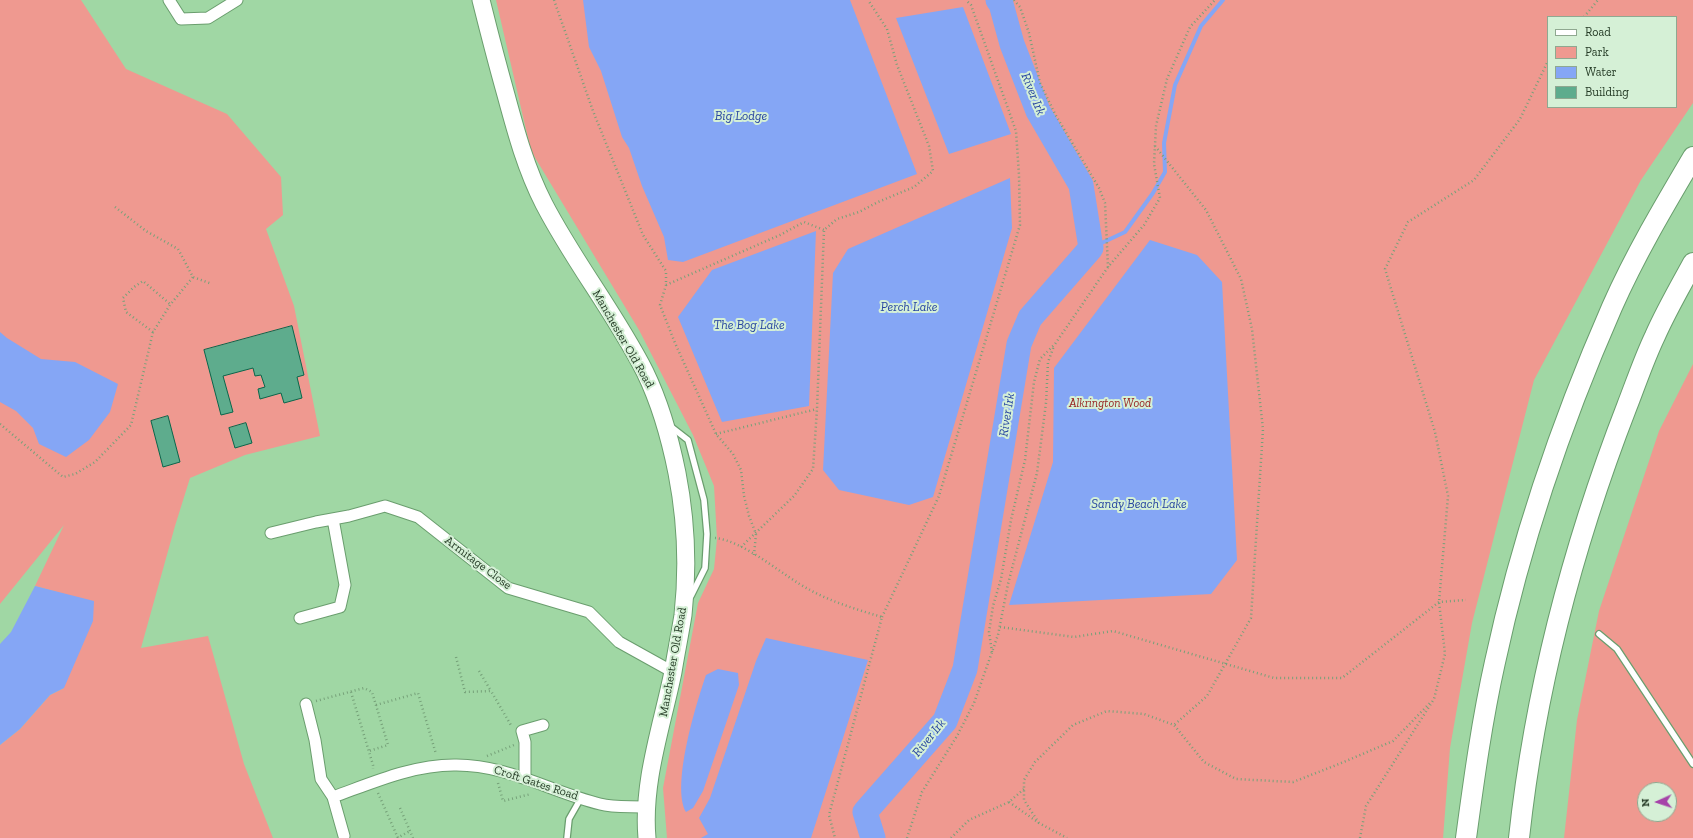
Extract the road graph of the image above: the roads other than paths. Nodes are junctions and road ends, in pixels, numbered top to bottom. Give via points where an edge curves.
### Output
1 (169, 0) edge
2 (237, 0) edge
3 (481, 0) edge
4 (1693, 157) edge
5 (1693, 263) edge
6 (664, 421) junction
7 (333, 519) junction
8 (271, 533) dead end
9 (683, 615) junction
10 (300, 618) dead end
11 (1599, 634) dead end
12 (673, 672) junction
13 (306, 704) road end
14 (543, 725) dead end
15 (1693, 764) edge
16 (525, 778) junction
17 (334, 797) junction
18 (581, 798) junction
19 (646, 807) junction
20 (344, 836) dead end
21 (567, 838) edge
22 (647, 838) edge
23 (1466, 838) edge
24 (1519, 838) edge

1 - 2 street via 181,19 208,18
3 - 6 main road, Manchester Old Road via 530,173 566,244 622,331 644,371
4 - 23 highway via 1660,213 1613,306 1573,402 1546,477 1520,559 1495,662
5 - 24 highway via 1655,336 1589,511 1550,654 1533,736
6 - 9 main road, Manchester Old Road via 677,475 683,523 686,582
6 - 9 lane via 688,440 704,500 707,538 705,568
7 - 8 street, Armitage Close
7 - 10 street via 345,585 340,606
7 - 12 street, Armitage Close via 385,506 418,517 508,588 589,612 619,642
9 - 12 main road, Manchester Old Road
11 - 15 lane via 1617,649
12 - 19 main road, Manchester Old Road
13 - 17 street via 321,779
14 - 16 street via 522,731 525,742
16 - 17 street, Croft Gates Road via 500,770 454,765 438,766 372,778
16 - 18 street, Croft Gates Road
17 - 20 street
18 - 19 street, Croft Gates Road via 601,805
18 - 21 lane via 569,819
19 - 22 main road, Manchester Old Road

